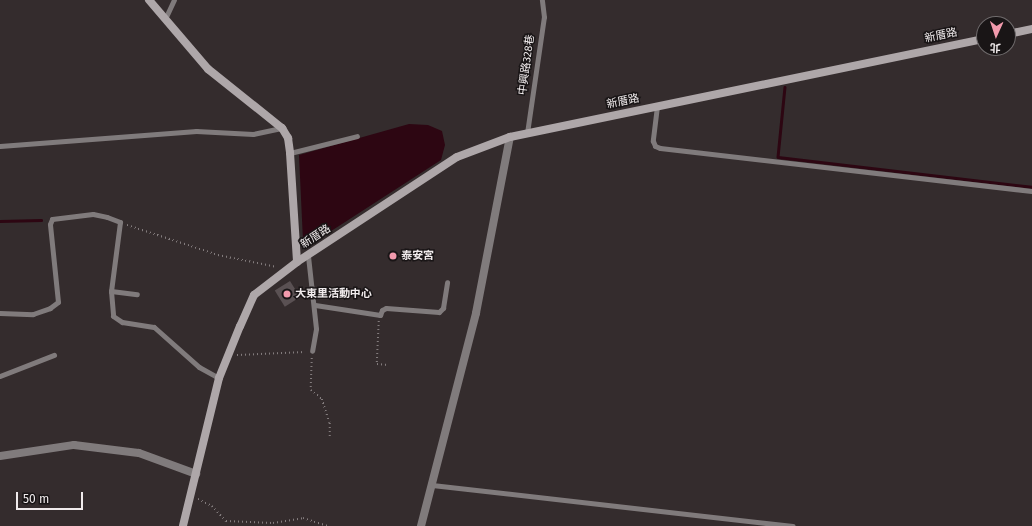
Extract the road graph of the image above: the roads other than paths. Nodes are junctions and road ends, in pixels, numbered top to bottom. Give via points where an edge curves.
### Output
1 (149, 0) edge
2 (174, 0) edge
3 (542, 0) edge
4 (165, 19) junction
5 (1032, 29) edge
6 (1016, 32) edge
7 (976, 41) edge
8 (657, 106) junction
9 (282, 128) junction
10 (527, 133) junction
11 (357, 136) dead end
12 (510, 137) junction
13 (0, 146) edge
14 (290, 153) junction
15 (1032, 192) edge
16 (308, 256) junction
17 (297, 262) junction
18 (447, 282) dead end
19 (110, 291) junction
20 (137, 294) dead end
21 (315, 305) junction
22 (0, 313) edge
23 (312, 351) road end
24 (54, 355) dead end
25 (0, 376) edge
26 (219, 378) junction
27 (0, 456) edge
28 (196, 474) junction
29 (432, 485) junction
30 (183, 526) edge
31 (421, 526) edge
32 (793, 526) edge

1 - 4 street
2 - 4 lane
3 - 10 lane, 中興路328巷 via 544,17
4 - 9 street via 208,69
5 - 6 street
7 - 8 street, 新厝路
8 - 10 street, 新厝路
8 - 15 lane via 653,140 655,146 660,148
9 - 13 lane via 253,134 196,131
9 - 14 street via 288,138
10 - 12 street, 新厝路
11 - 14 lane
12 - 16 street, 新厝路 via 457,157
12 - 29 street via 476,313
14 - 17 street
16 - 17 street, 新厝路
16 - 21 lane
17 - 26 street, 新厝路 via 254,295
18 - 21 lane via 443,308 439,312 386,308 380,315
19 - 20 lane
19 - 22 lane via 120,222 93,214 52,219 50,224 58,302 33,314
19 - 26 lane via 113,316 122,322 154,327 199,367
21 - 23 lane via 316,329
24 - 25 lane
26 - 28 street, 新厝路
27 - 28 street via 74,445 139,453
28 - 30 street, 新厝路
29 - 31 street
29 - 32 lane

